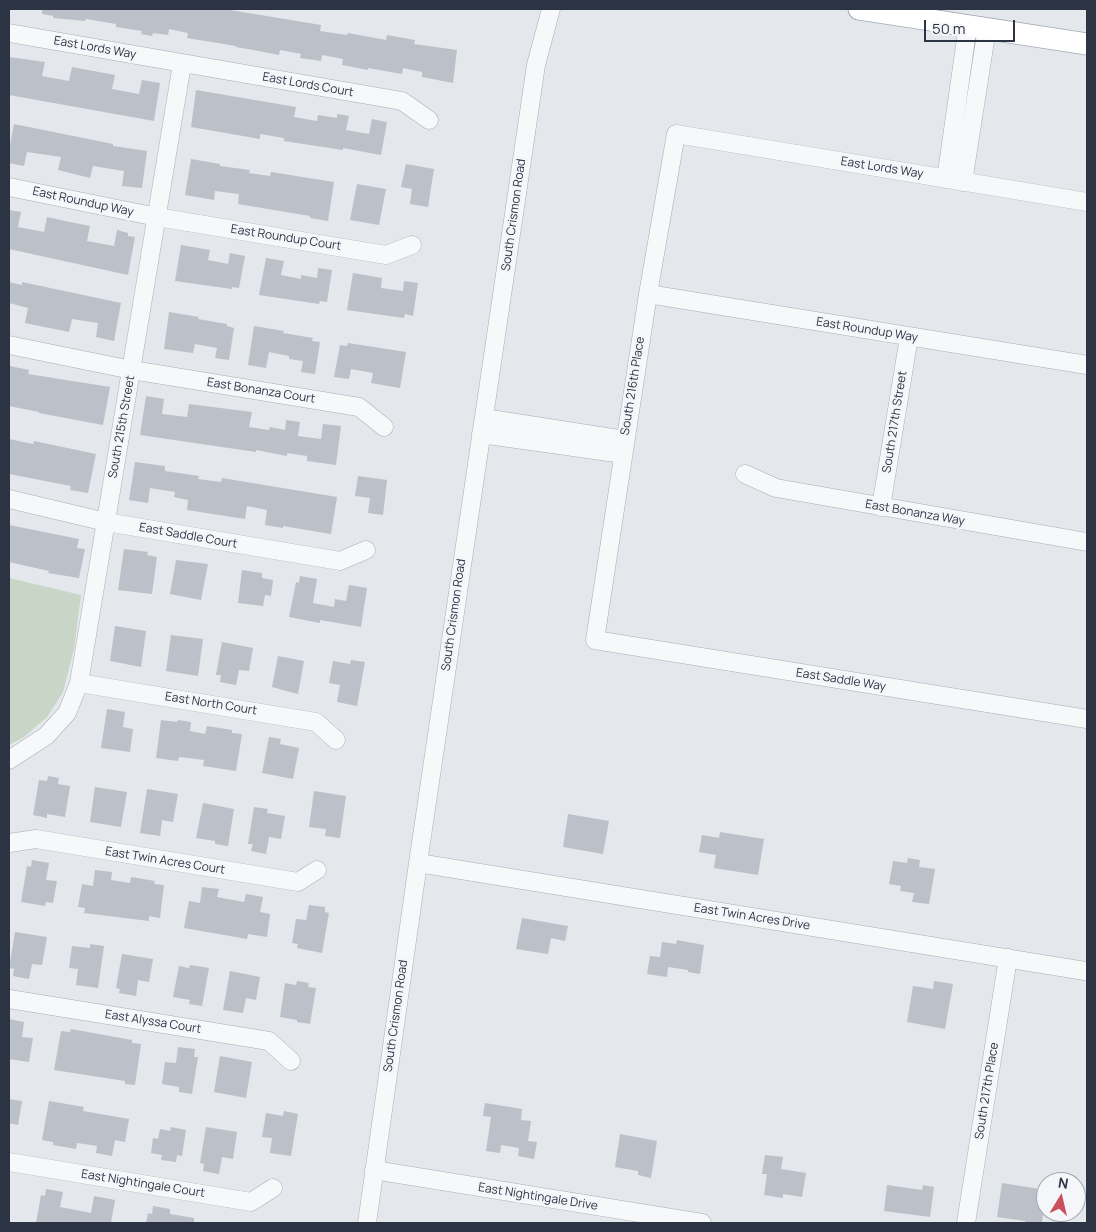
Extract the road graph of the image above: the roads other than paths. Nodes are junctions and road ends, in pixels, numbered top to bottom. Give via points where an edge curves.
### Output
1 (551, 9) edge
2 (859, 9) edge
3 (978, 27) junction
4 (9, 33) edge
5 (1087, 44) edge
6 (182, 64) junction
7 (429, 120) dead end
8 (676, 134) joint
9 (954, 180) junction
10 (9, 187) edge
11 (1087, 202) edge
12 (157, 217) junction
13 (412, 245) dead end
14 (648, 294) junction
15 (909, 337) junction
16 (9, 345) edge
17 (1087, 365) edge
18 (132, 370) junction
19 (482, 426) junction
20 (384, 427) dead end
21 (624, 447) junction
22 (746, 474) dead end
23 (9, 499) edge
24 (881, 507) junction
25 (106, 522) junction
26 (1087, 542) edge
27 (366, 550) dead end
28 (595, 640) joint
29 (79, 683) junction
30 (1087, 720) edge
31 (336, 740) dead end
32 (9, 760) edge
33 (9, 843) edge
34 (418, 862) junction
35 (317, 870) dead end
36 (1008, 958) junction
37 (1085, 971) dead end
38 (9, 998) edge
39 (291, 1061) dead end
40 (9, 1162) edge
41 (374, 1170) junction
42 (273, 1188) dead end
43 (367, 1223) edge
44 (702, 1223) edge
45 (966, 1223) edge

1 - 19 street, South Crismon Road via 536,66
2 - 3 main road
3 - 5 main road
3 - 9 street
4 - 6 street, East Lords Way
6 - 7 street, East Lords Court via 402,101
6 - 12 street, South 215th Street
8 - 9 street, East Lords Way
8 - 14 street, South 216th Place
9 - 11 street, East Lords Way
10 - 12 street, East Roundup Way
12 - 13 street, East Roundup Court via 386,254
12 - 18 street, South 215th Street
14 - 15 street, East Roundup Way
14 - 21 street, South 216th Place
15 - 17 street, East Roundup Way
15 - 24 street, South 217th Street
16 - 18 street
18 - 20 street, East Bonanza Court via 359,407
18 - 25 street, South 215th Street
19 - 21 street
19 - 34 street, South Crismon Road
21 - 28 street, South 216th Place
22 - 24 street, East Bonanza Way via 776,488
23 - 25 street, East Saddle Court
24 - 26 street, East Bonanza Way
25 - 27 street, East Saddle Court via 340,561
25 - 29 street, South 215th Street
28 - 30 street, East Saddle Way
29 - 31 street, East North Court via 316,722
29 - 32 street, South 215th Street via 67,713 46,736
33 - 35 street, East Twin Acres Court via 36,839 298,882
34 - 36 street, East Twin Acres Drive
34 - 41 street, South Crismon Road
36 - 37 street, East Twin Acres Drive
36 - 45 street, South 217th Place
38 - 39 street, East Alyssa Court via 269,1041
40 - 42 street, East Nightingale Court via 251,1202
41 - 43 street, South Crismon Road
41 - 44 street, East Nightingale Drive

